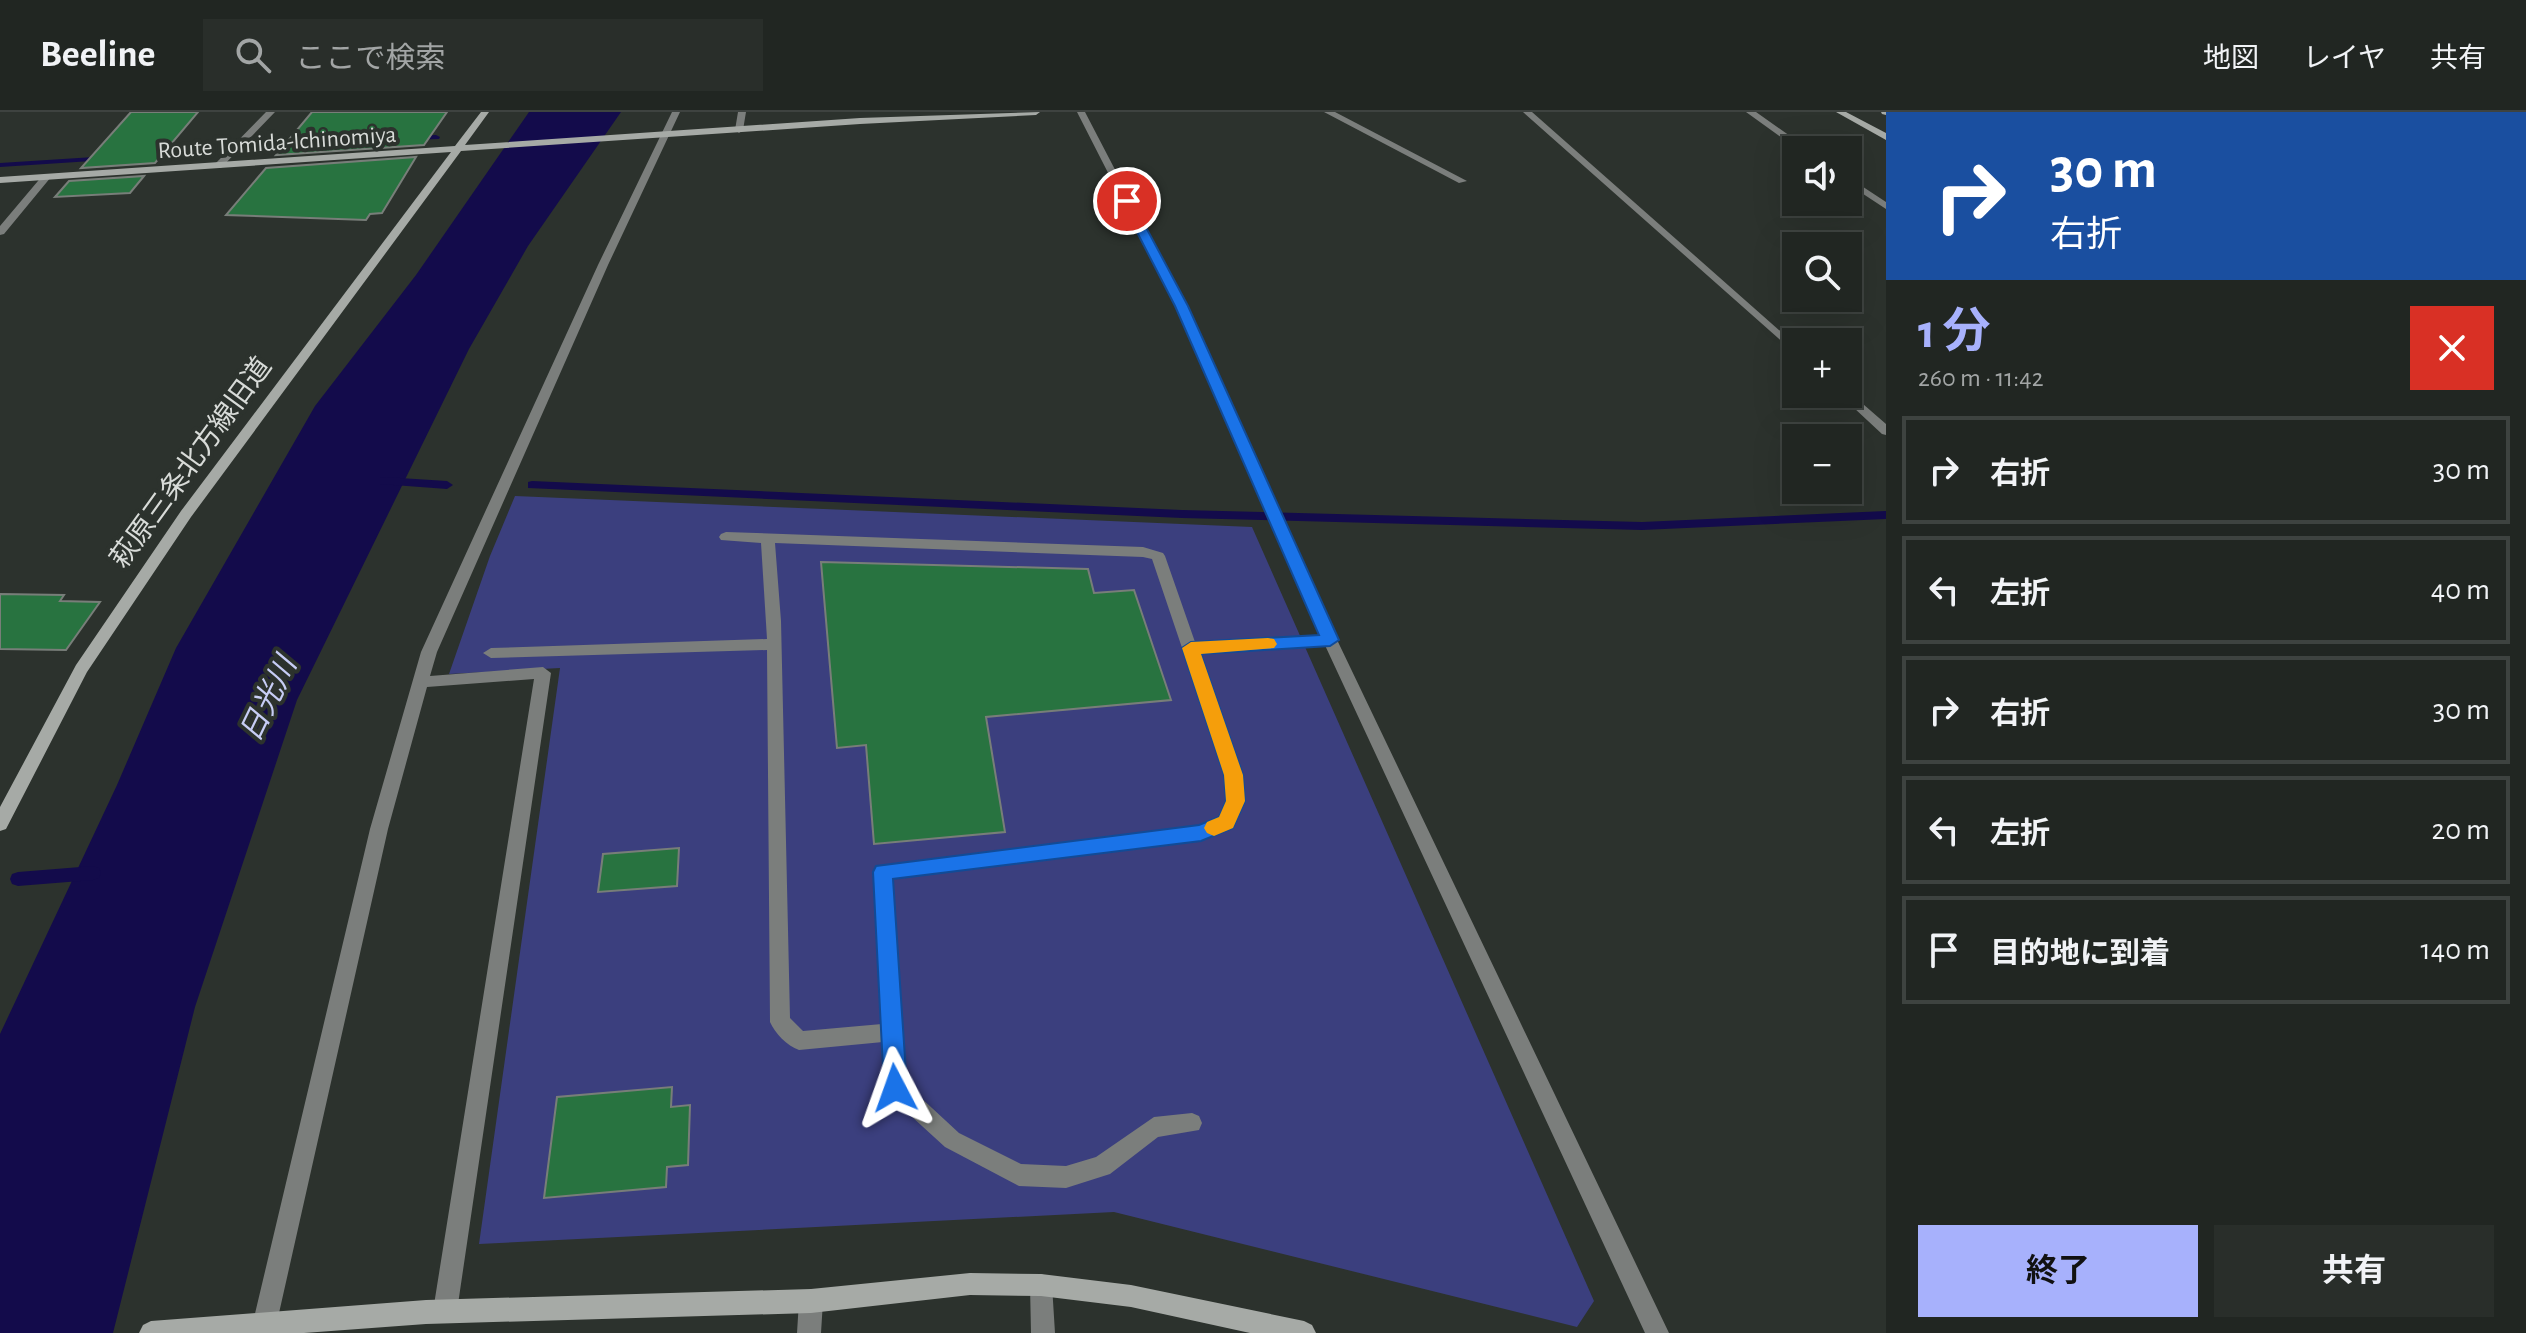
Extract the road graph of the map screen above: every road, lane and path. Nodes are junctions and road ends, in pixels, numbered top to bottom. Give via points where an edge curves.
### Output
1 (271, 112) edge
2 (485, 112) edge
3 (676, 112) edge
4 (742, 112) edge
5 (1036, 112) edge
6 (1081, 112) edge
7 (1328, 112) edge
8 (1527, 112) edge
9 (1750, 112) edge
10 (1840, 112) edge
11 (859, 116) edge
12 (739, 130) junction
13 (666, 135) junction
14 (1785, 136) edge
15 (1886, 137) edge
16 (455, 150) junction
17 (218, 166) junction
18 (46, 177) junction
19 (0, 180) edge
20 (1462, 181) dead end
21 (1862, 190) edge
22 (1886, 206) edge
23 (0, 232) edge
24 (1782, 339) edge
25 (1861, 408) edge
26 (1886, 431) edge
27 (726, 537) dead end
28 (768, 538) junction
29 (1330, 640) junction
30 (774, 644) junction
31 (1191, 648) junction
32 (491, 653) dead end
33 (421, 682) junction
34 (0, 824) edge
35 (892, 1032) junction
36 (1192, 1123) dead end
37 (1041, 1285) junction
38 (811, 1301) junction
39 (445, 1311) junction
40 (263, 1328) edge
41 (151, 1333) edge
42 (809, 1333) edge
43 (1043, 1333) edge
44 (1304, 1333) edge
45 (1657, 1333) edge

1 - 17 street
2 - 16 street, 萩原三条北方線旧道
3 - 13 street
4 - 12 street
5 - 11 street, Route Tomida-Ichinomiya
6 - 29 street via 1181,306
7 - 20 street
8 - 24 street
9 - 14 street
10 - 15 street
11 - 12 street, Route Tomida-Ichinomiya
12 - 13 street, Route Tomida-Ichinomiya
13 - 16 street, Route Tomida-Ichinomiya
13 - 33 street via 429,652
16 - 17 street, Route Tomida-Ichinomiya
16 - 34 street, 萩原三条北方線旧道 via 186,514 90,656
17 - 18 street, Route Tomida-Ichinomiya
18 - 19 street, Route Tomida-Ichinomiya
18 - 23 street
21 - 22 street
25 - 26 street
27 - 28 street
28 - 30 street
28 - 31 street via 1143,552 1158,556
29 - 31 street
29 - 45 street
30 - 32 street
30 - 35 street via 780,1022 799,1041
31 - 35 street via 1233,775 1236,801 1226,822 1201,833 883,872
33 - 39 street via 543,673
33 - 40 street via 379,829
35 - 36 street via 895,1088 952,1140 1019,1175 1066,1177 1102,1166 1154,1127
37 - 38 street via 970,1284
37 - 43 street
37 - 44 street via 1131,1296
38 - 39 street
38 - 42 street
39 - 40 street
40 - 41 street

